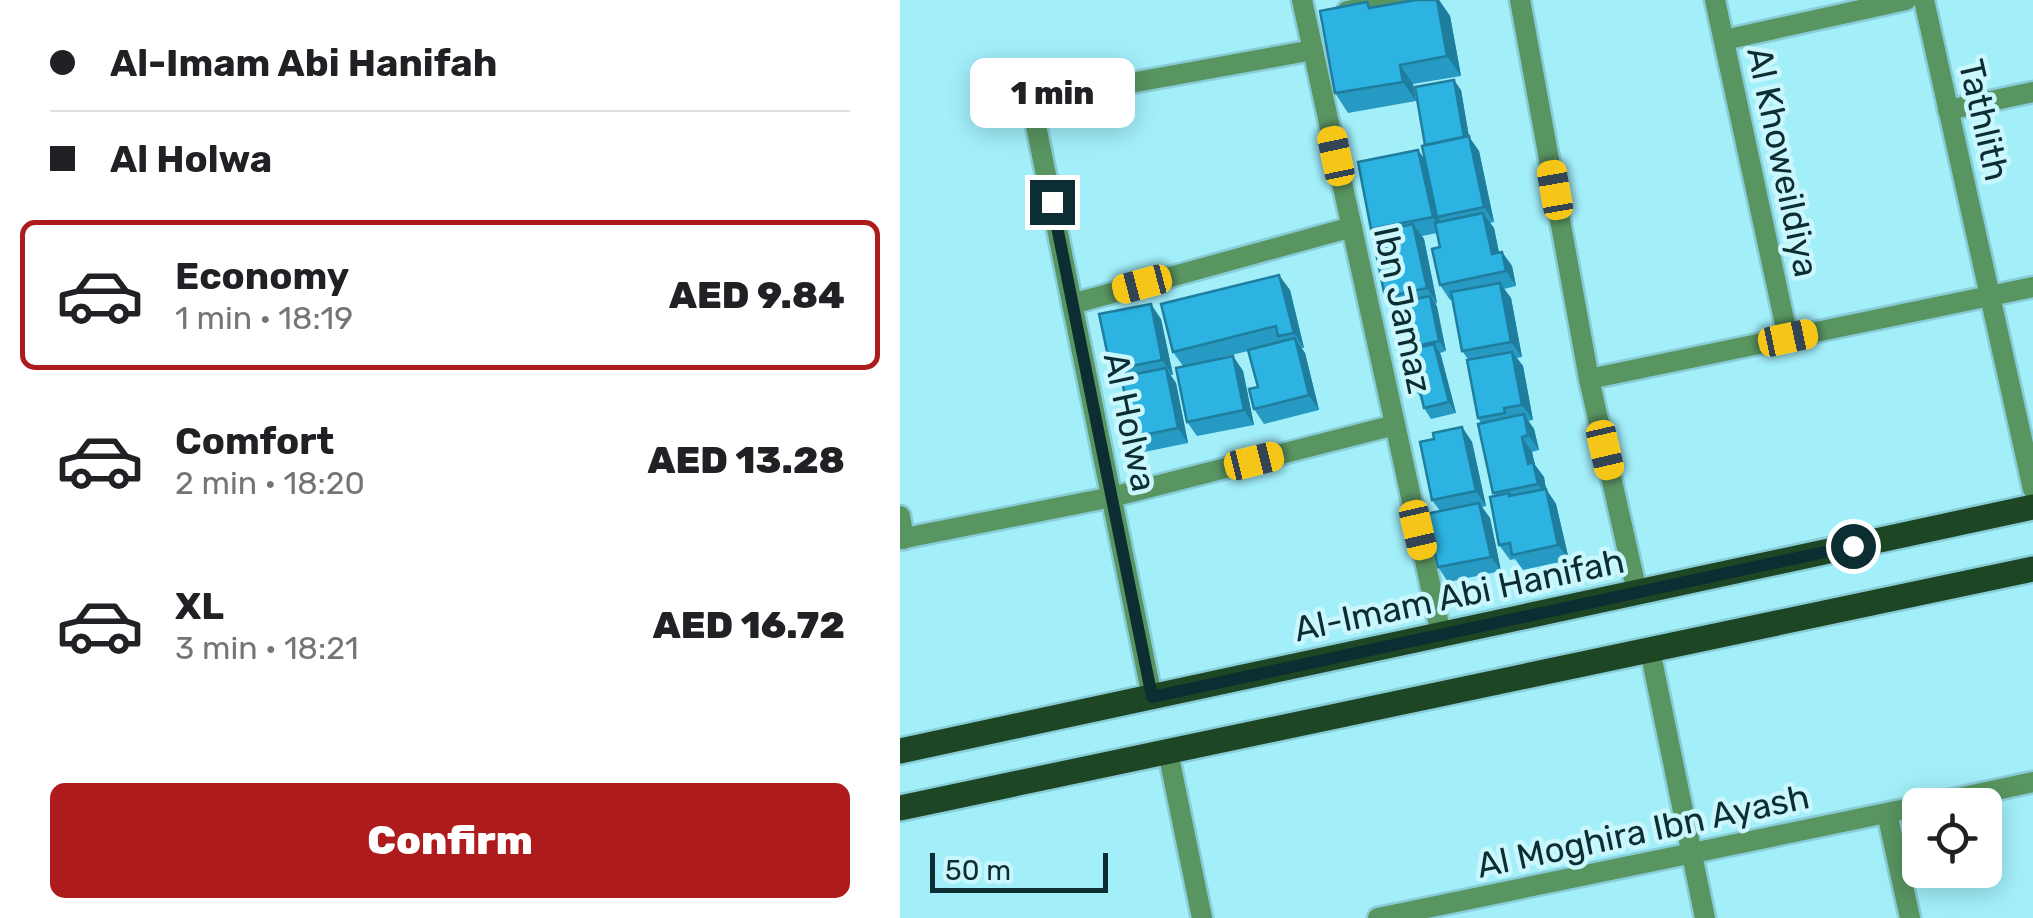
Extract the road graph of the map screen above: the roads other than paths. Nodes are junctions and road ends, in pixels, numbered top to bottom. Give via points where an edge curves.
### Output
1 (1410, 0) edge
2 (1520, 0) edge
3 (1715, 0) edge
4 (1906, 0) edge
5 (1924, 0) edge
6 (1304, 9) edge
7 (1724, 40) junction
8 (1313, 50) junction
9 (2033, 92) edge
10 (1948, 110) junction
11 (1352, 227) junction
12 (2033, 287) edge
13 (1990, 296) junction
14 (1072, 304) junction
15 (1788, 338) junction
16 (1589, 379) junction
17 (1395, 425) junction
18 (2033, 488) edge
19 (1112, 496) junction
20 (2033, 507) edge
21 (900, 516) edge
22 (902, 539) edge
23 (2033, 568) edge
24 (1637, 592) junction
25 (1441, 634) junction
26 (1650, 650) junction
27 (1152, 697) junction
28 (900, 751) edge
29 (1168, 752) junction
30 (2033, 782) edge
31 (2002, 789) edge
32 (900, 808) edge
33 (1902, 810) edge
34 (1887, 813) junction
35 (1692, 854) junction
36 (1202, 918) edge
37 (1378, 918) edge
38 (1706, 918) edge
39 (1910, 918) edge

1 - 6 street
2 - 16 street
3 - 7 street, Al Khoweildiya
4 - 7 street
5 - 10 street, Tathlith
6 - 8 street, Ibn Jamaz
7 - 15 street, Al Khoweildiya
8 - 11 street, Ibn Jamaz
8 - 14 street, Al Holwa via 1031,101
9 - 10 street
10 - 13 street, Tathlith
11 - 14 street
11 - 17 street, Ibn Jamaz
12 - 13 street
13 - 15 street
13 - 18 street, Tathlith
14 - 19 street, Al Holwa
15 - 16 street
16 - 24 street
17 - 19 street
17 - 25 street, Ibn Jamaz
19 - 22 street
19 - 27 street, Al Holwa
20 - 24 main road, Al-Imam Abi Hanifah
21 - 22 street
23 - 26 main road
24 - 25 main road, Al-Imam Abi Hanifah
25 - 27 main road, Al-Imam Abi Hanifah
26 - 29 main road
26 - 35 street
27 - 28 main road, Al-Imam Abi Hanifah
29 - 32 main road
29 - 36 street
30 - 31 street, Al Moghira Ibn Ayash
33 - 34 street, Al Moghira Ibn Ayash
34 - 35 street, Al Moghira Ibn Ayash
34 - 39 street
35 - 37 street, Al Moghira Ibn Ayash
35 - 38 street

